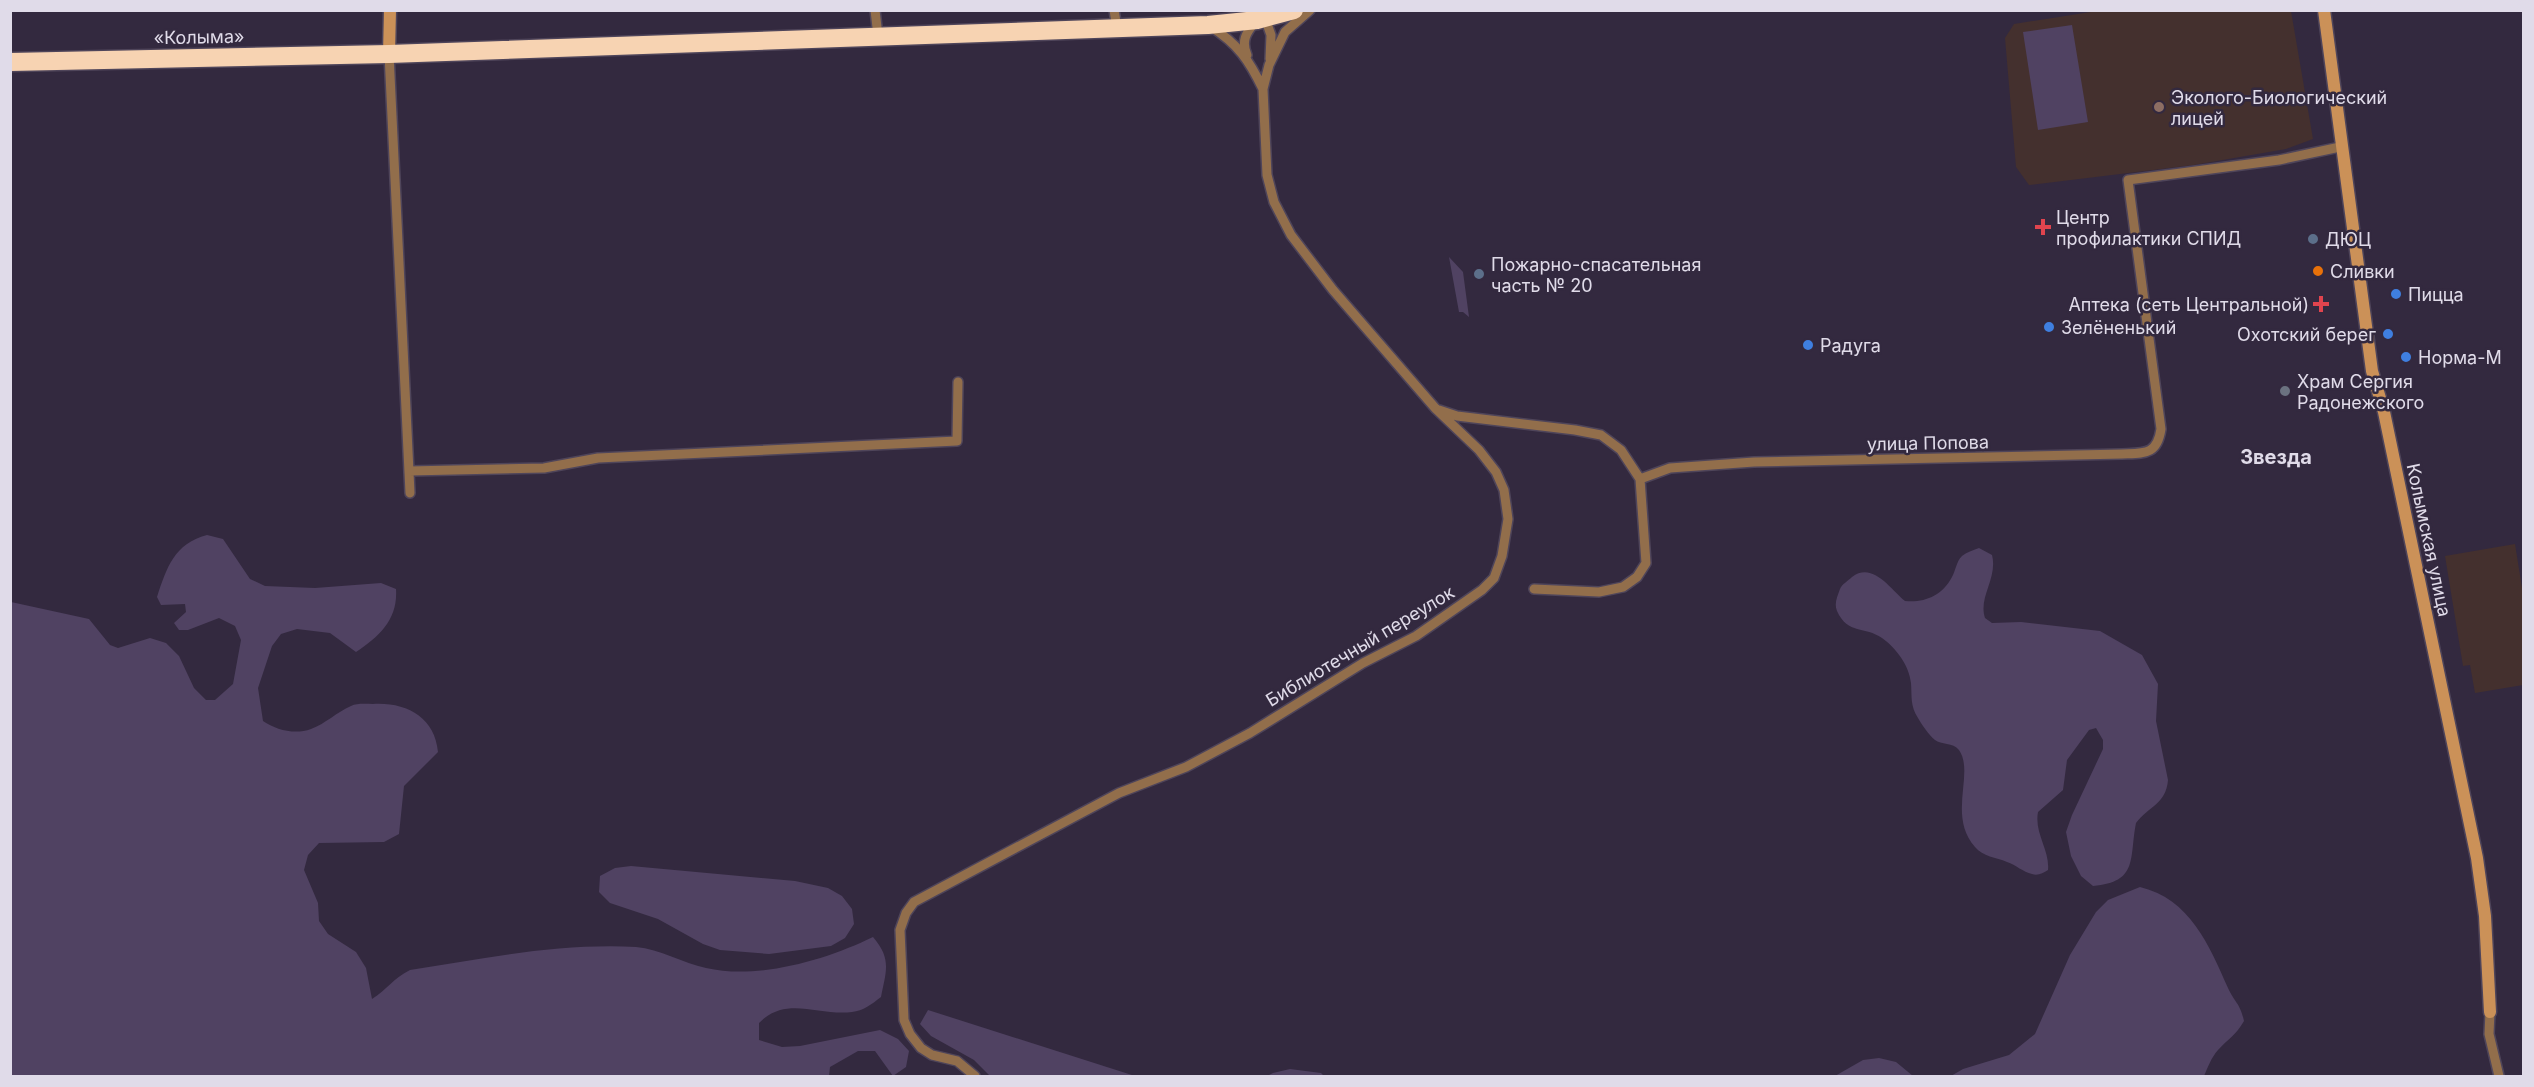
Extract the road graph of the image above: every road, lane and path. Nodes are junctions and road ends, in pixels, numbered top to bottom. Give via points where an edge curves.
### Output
1 (390, 10) edge
2 (875, 10) edge
3 (1294, 10) edge
4 (1310, 10) edge
5 (2324, 10) edge
6 (1261, 19) junction
7 (1115, 20) edge
8 (1208, 26) junction
9 (878, 36) junction
10 (389, 54) junction
11 (10, 63) edge
12 (1250, 63) junction
13 (1269, 65) junction
14 (1263, 89) junction
15 (2340, 147) junction
16 (958, 382) dead end
17 (1436, 409) junction
18 (408, 471) junction
19 (1640, 479) junction
20 (410, 493) dead end
21 (1534, 589) dead end
22 (2490, 1012) joint
23 (975, 1077) edge
24 (2499, 1077) edge

1 - 10 street
2 - 9 street
3 - 6 highway, «Колыма»
4 - 13 street, Библиотечный переулок via 1285,32
5 - 15 street, Колымская улица
6 - 8 highway, «Колыма»
6 - 12 street via 1246,32 1243,45
6 - 13 street via 1271,35
7 - 8 highway, «Колыма»
7 - 9 highway, «Колыма»
8 - 12 street, Библиотечный переулок via 1230,39
9 - 10 highway, «Колыма»
10 - 11 highway, «Колыма»
10 - 18 street
12 - 14 street, Библиотечный переулок
13 - 14 street, Библиотечный переулок
14 - 17 street, Библиотечный переулок via 1267,175 1281,218 1333,290
15 - 19 street, улица Попова via 2279,160 2128,180 2161,429 2159,443 2149,452 1746,463 1670,468
15 - 22 street, Колымская улица via 2372,371 2473,834 2485,916
16 - 18 street via 957,441 607,457 544,468
17 - 19 street via 1457,416 1601,435 1621,450
17 - 23 street, Библиотечный переулок via 1491,465 1504,490 1508,519 1502,555 1494,578 1482,590 1416,636 1363,663 1250,733 1186,768 1119,793 914,902 906,913 900,930 904,1020 921,1048 932,1055 957,1060
18 - 20 street
19 - 21 street via 1646,563 1637,577 1623,587 1599,592
22 - 24 street, Колымская улица via 2489,1034

